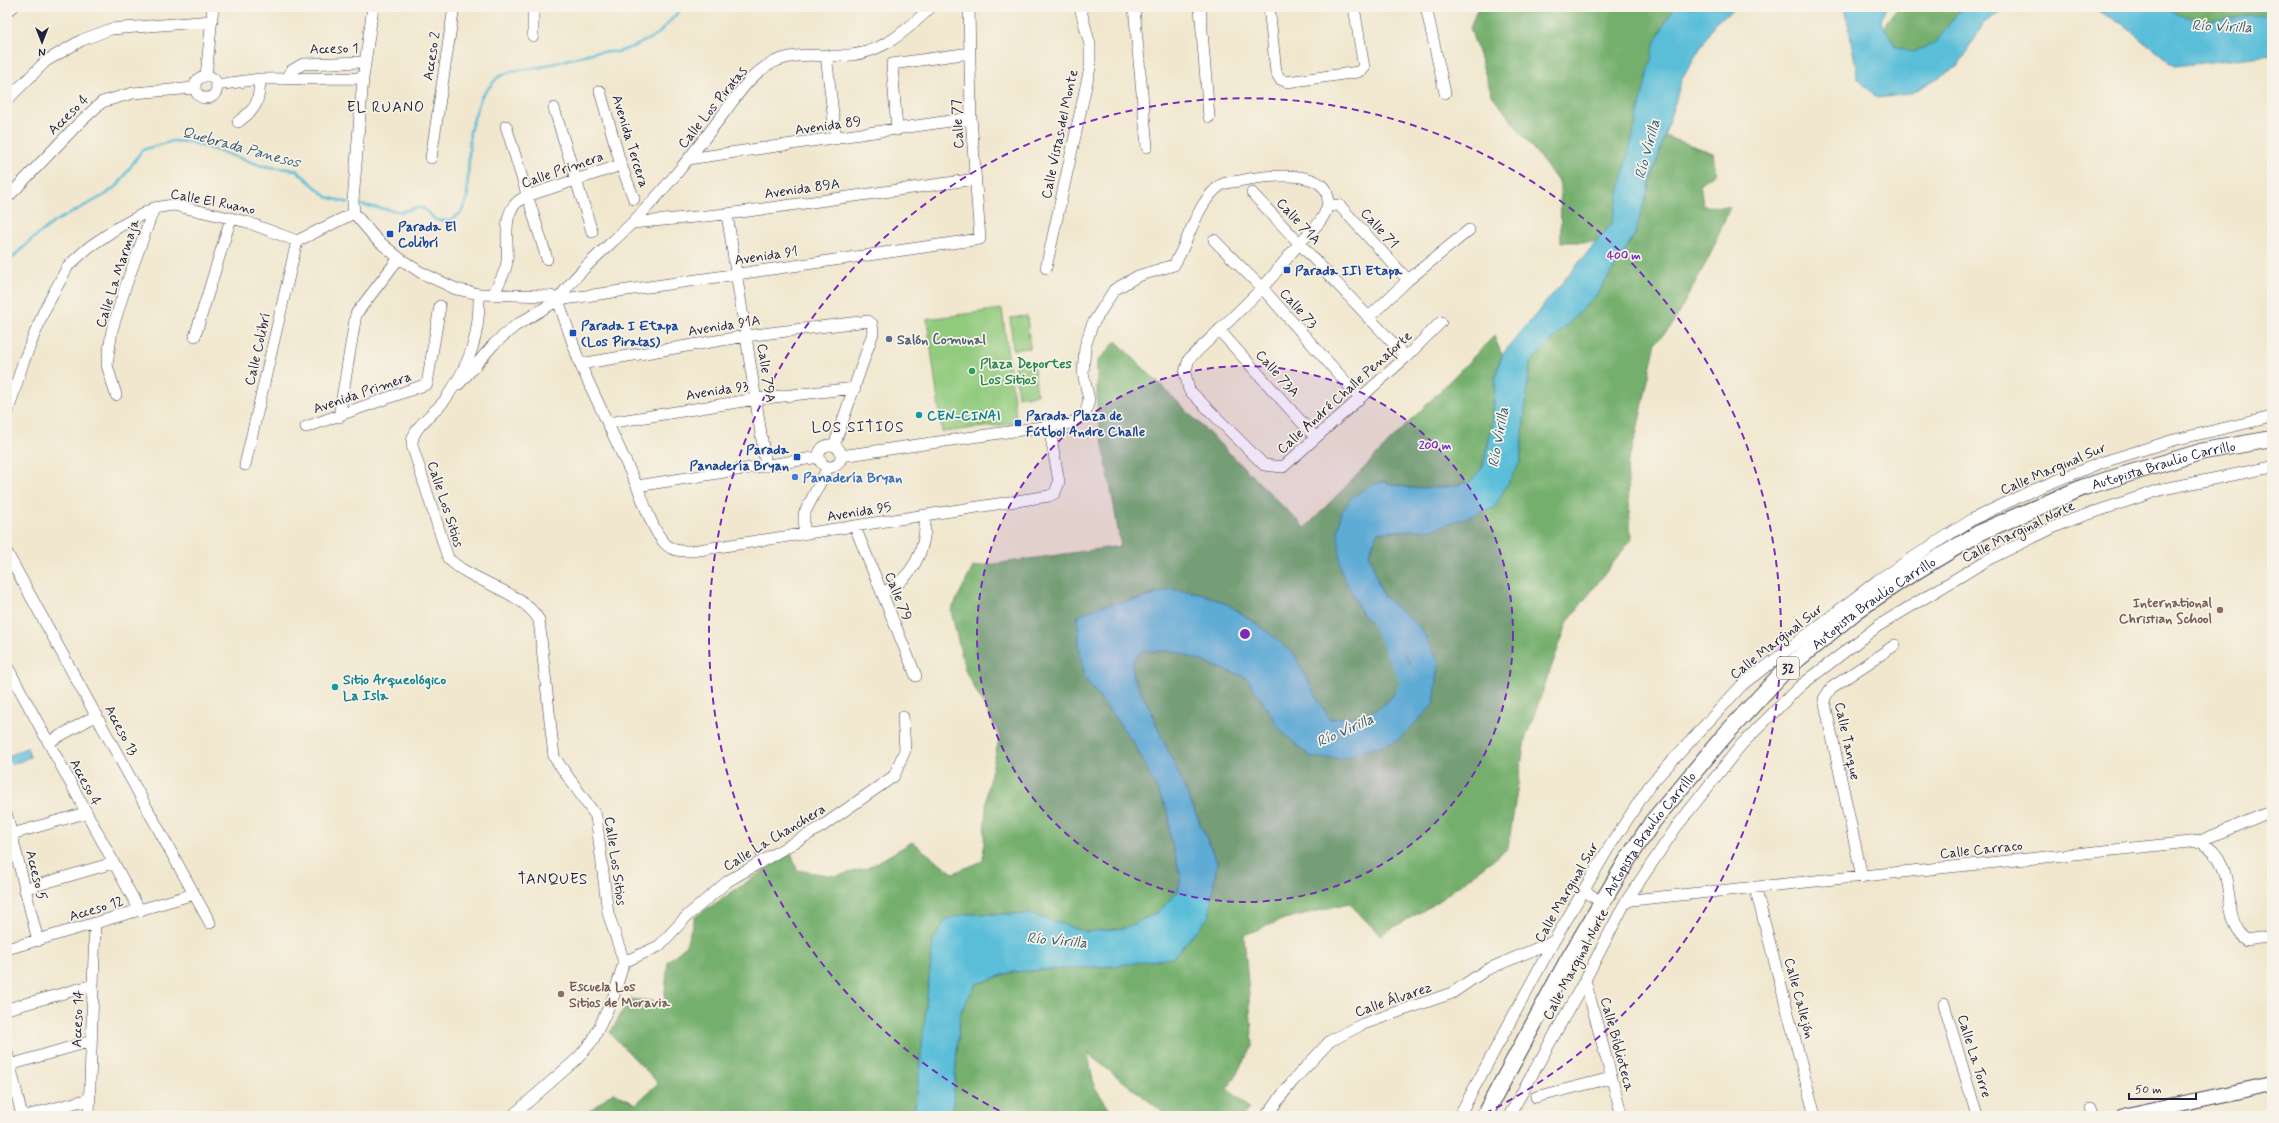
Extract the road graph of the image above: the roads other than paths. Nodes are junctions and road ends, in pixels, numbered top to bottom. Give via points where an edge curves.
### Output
1 (13, 7) edge
2 (213, 7) edge
3 (373, 7) edge
4 (454, 7) edge
5 (533, 7) edge
6 (931, 7) edge
7 (969, 7) edge
8 (1080, 7) edge
9 (1134, 7) edge
10 (1200, 7) edge
11 (1269, 7) edge
12 (1354, 7) edge
13 (1426, 7) edge
14 (7, 11) edge
15 (212, 21) junction
16 (533, 36) dead end
17 (970, 53) junction
18 (826, 55) junction
19 (365, 62) junction
20 (206, 76) junction
21 (363, 78) junction
22 (260, 79) junction
23 (285, 79) junction
24 (216, 85) junction
25 (195, 88) junction
26 (600, 91) dead end
27 (1445, 93) dead end
28 (7, 100) edge
29 (554, 108) dead end
30 (1209, 117) dead end
31 (971, 118) junction
32 (238, 122) dead end
33 (506, 126) dead end
34 (896, 130) junction
35 (836, 139) junction
36 (1146, 147) dead end
37 (431, 158) dead end
38 (688, 160) junction
39 (621, 165) junction
40 (575, 179) junction
41 (976, 179) junction
42 (1252, 193) dead end
43 (527, 196) junction
44 (7, 198) edge
45 (634, 199) dead end
46 (1327, 206) junction
47 (154, 208) junction
48 (354, 213) junction
49 (727, 214) junction
50 (232, 218) junction
51 (632, 223) junction
52 (1469, 230) dead end
53 (592, 232) dead end
54 (980, 239) joint
55 (1214, 240) dead end
56 (297, 241) junction
57 (1299, 243) junction
58 (399, 258) junction
59 (547, 259) dead end
60 (1046, 268) dead end
61 (737, 275) junction
62 (1408, 280) junction
63 (1262, 288) junction
64 (479, 294) junction
65 (493, 295) junction
66 (558, 300) junction
67 (440, 306) dead end
68 (1368, 318) junction
69 (1441, 322) dead end
70 (1219, 330) junction
71 (195, 336) dead end
72 (746, 336) junction
73 (1406, 358) junction
74 (580, 364) junction
75 (855, 388) junction
76 (116, 395) dead end
77 (447, 398) junction
78 (1360, 398) junction
79 (756, 399) junction
80 (7, 414) edge
81 (339, 417) junction
82 (2272, 417) edge
83 (608, 423) junction
84 (1049, 426) junction
85 (306, 427) dead end
86 (1315, 437) junction
87 (2272, 439) edge
88 (834, 446) junction
89 (841, 456) junction
90 (819, 457) junction
91 (245, 465) dead end
92 (766, 466) junction
93 (828, 467) junction
94 (2272, 467) edge
95 (2078, 471) junction
96 (637, 486) junction
97 (2084, 487) junction
98 (925, 516) junction
99 (855, 527) junction
100 (804, 534) junction
101 (7, 553) edge
102 (1899, 574) junction
103 (882, 593) junction
104 (1895, 645) dead end
105 (7, 666) edge
106 (916, 676) dead end
107 (97, 715) junction
108 (903, 717) dead end
109 (49, 742) junction
110 (2272, 811) edge
111 (85, 813) junction
112 (7, 816) edge
113 (12, 834) junction
114 (2200, 841) junction
115 (114, 863) junction
116 (1862, 877) junction
117 (1755, 887) junction
118 (24, 889) junction
119 (1585, 891) junction
120 (194, 894) junction
121 (1602, 903) junction
122 (1625, 903) junction
123 (140, 910) junction
124 (210, 923) dead end
125 (95, 924) junction
126 (2272, 936) edge
127 (38, 941) junction
128 (1554, 941) junction
129 (7, 949) edge
130 (624, 962) junction
131 (1585, 980) junction
132 (93, 985) junction
133 (1944, 1004) dead end
134 (7, 1009) edge
135 (91, 1041) junction
136 (7, 1052) edge
137 (10, 1065) junction
138 (1611, 1078) junction
139 (2272, 1084) edge
140 (1536, 1097) dead end
141 (89, 1099) junction
142 (22, 1116) edge
143 (26, 1116) edge
144 (89, 1116) edge
145 (512, 1116) edge
146 (1266, 1116) edge
147 (1459, 1116) edge
148 (1484, 1116) edge
149 (1509, 1116) edge
150 (1622, 1116) edge
151 (1815, 1116) edge
152 (1977, 1116) edge
153 (2122, 1116) edge

1 - 14 street
2 - 15 street
3 - 19 street
4 - 37 street, Acceso 2
5 - 16 street
6 - 18 street, Calle Los Piratas via 905,33 872,50 841,56
7 - 17 street, Calle 77
8 - 60 street, Calle Vistas del Monte via 1090,45 1090,68
9 - 36 street
10 - 30 street
11 - 12 street via 1276,72 1280,79 1287,82 1358,72 1364,68
13 - 27 street
15 - 20 street
15 - 28 street via 111,29 82,40 46,61
17 - 31 street, Calle 77
17 - 34 street via 892,64
18 - 35 street
18 - 38 street, Calle Los Piratas via 784,58 760,71 743,88
19 - 21 street
19 - 23 street, Acceso 1 via 303,64 291,71
20 - 24 street via 213,79
20 - 25 street via 199,78
21 - 23 street
21 - 48 street via 354,169
22 - 23 street
22 - 24 street
22 - 32 street via 259,101 252,112
24 - 25 street via 212,95 205,98 198,95
25 - 44 street, Acceso 4 via 133,93 102,102
26 - 39 street, Avenida Tercera
29 - 40 street
31 - 34 street, Avenida 89
31 - 41 street, Calle 77
33 - 43 street
34 - 35 street, Avenida 89
35 - 38 street, Avenida 89
38 - 51 street, Calle Los Piratas
39 - 40 street, Calle Primera
39 - 45 street, Avenida Tercera
40 - 43 street, Calle Primera
40 - 53 street
41 - 49 street, Avenida 89A
41 - 54 street, Calle 77
42 - 57 street, Calle 71A
43 - 59 street
43 - 65 street, Calle Primera via 519,199 510,211 506,229 505,270
46 - 57 street, Calle André Challe Penaforte via 1323,219
46 - 62 street, Calle 71 via 1339,205
46 - 84 street via 1327,195 1322,187 1306,177 1255,177 1222,184 1208,199 1194,221 1184,249 1174,265 1138,276 1114,290 1092,325 1085,347 1083,373 1089,400 1085,415 1071,422
47 - 50 street, Calle El Ruano via 173,205
47 - 76 street, Calle La Marmaja via 112,330 107,365
47 - 80 street, Calle El Ruano via 88,247 68,266 38,325
48 - 56 street
48 - 58 street via 376,239
49 - 51 street, Avenida 89A
49 - 61 street, Calle 79A
50 - 56 street, Calle El Ruano
50 - 71 street
51 - 66 street, Calle Los Piratas via 570,281
52 - 62 street
54 - 61 street, Avenida 91
55 - 63 street, Calle 73
56 - 91 street, Calle Colibrí
57 - 63 street, Calle André Challe Penaforte
57 - 68 street, Calle 71A
58 - 64 street via 420,272 456,289
58 - 81 street via 356,314
61 - 66 street, Avenida 91
61 - 72 street, Calle 79A
62 - 68 street
63 - 70 street, Calle André Challe Penaforte
63 - 78 street, Calle 73
64 - 65 street
64 - 77 street, Calle Los Sitios via 479,325 476,338 471,353
65 - 66 street via 551,296
66 - 74 street
66 - 77 street via 515,326 494,344
67 - 81 street, Avenida Primera via 427,384
68 - 73 street, Calle 71A
69 - 73 street, Calle André Challe Penaforte
70 - 86 street, Calle 73A
70 - 86 street, Calle André Challe Penaforte via 1189,359 1185,373 1189,390 1264,465 1283,467
72 - 74 street, Avenida 91A
72 - 75 street, Avenida 91A via 863,321 872,324 873,333
72 - 79 street, Calle 79A
73 - 78 street, Calle André Challe Penaforte
74 - 83 street
75 - 79 street, Avenida 93
75 - 88 street
77 - 130 street, Calle Los Sitios via 418,430 412,442 442,545 450,560 513,597 539,620 553,750 556,761 596,816 608,913
78 - 86 street, Calle André Challe Penaforte
79 - 83 street, Avenida 93
79 - 92 street, Calle 79A
81 - 85 street, Avenida Primera
82 - 95 street, Calle Marginal Sur via 2174,440
83 - 96 street
84 - 89 street
84 - 98 street, Avenida 95 via 1059,482 1055,493 1042,498
87 - 97 highway, Autopista Braulio Carrillo / 32 via 2204,451
88 - 89 street
88 - 90 street via 826,446
89 - 93 street via 839,463
90 - 92 street
90 - 93 street via 822,464
92 - 96 street
93 - 100 street via 804,514
94 - 122 street, Calle Marginal Norte via 2163,489 2065,522 1989,559 1878,626 1799,687 1741,745 1677,826
95 - 97 street
95 - 102 street, Calle Marginal Sur via 1973,519
96 - 100 street, Avenida 95 via 659,536 665,545 672,549 692,552
97 - 102 highway, Autopista Braulio Carrillo / 32 via 1981,532
98 - 99 street, Avenida 95
98 - 103 street via 925,541 916,560 901,582
99 - 100 street, Avenida 95
99 - 103 street, Calle 79
101 - 107 street, Acceso 13
102 - 119 street, Calle Marginal Sur via 1742,685 1650,785 1608,849
102 - 121 highway, Autopista Braulio Carrillo / 32 via 1787,668 1724,736 1653,821
103 - 106 street, Calle 79
104 - 116 street, Calle Tanque via 1831,688 1824,699
105 - 109 street, Acceso 4
107 - 109 street
107 - 120 street, Acceso 13
108 - 130 street, Calle La Chanchera via 905,750 894,776 821,826 728,881 687,916 659,946
109 - 111 street, Acceso 4
110 - 114 street, Calle Carraco
111 - 113 street
111 - 115 street, Acceso 4
112 - 113 street, Acceso 5
113 - 118 street, Acceso 5
114 - 116 street, Calle Carraco
114 - 126 street via 2211,848 2222,863 2229,888 2231,910 2239,935 2247,940
115 - 118 street
115 - 123 street, Acceso 4
116 - 117 street, Calle Carraco
117 - 122 street, Calle Carraco via 1632,900
117 - 151 street, Calle Callejón
118 - 127 street, Acceso 5
119 - 121 street
119 - 128 street, Calle Marginal Sur
120 - 123 street, Acceso 12
120 - 124 street, Acceso 13
121 - 148 highway, Autopista Braulio Carrillo / 32 via 1568,960
122 - 131 street, Calle Marginal Norte
123 - 125 street, Acceso 12
125 - 127 street, Acceso 12
125 - 132 street, Acceso 14
127 - 129 street, Acceso 12
128 - 146 street, Calle Álvarez via 1486,970 1452,993 1363,1024 1330,1041 1292,1082
128 - 147 street, Calle Marginal Sur
130 - 145 street via 613,998 593,1040 578,1058
131 - 138 street, Calle Biblioteca
131 - 149 street, Calle Marginal Norte
132 - 134 street
132 - 135 street, Acceso 14
133 - 152 street, Calle La Torre
135 - 137 street
135 - 141 street, Acceso 14
136 - 137 street
137 - 142 street
138 - 140 street
138 - 150 street, Calle Biblioteca
139 - 153 main road
141 - 143 street
141 - 144 street, Acceso 14

